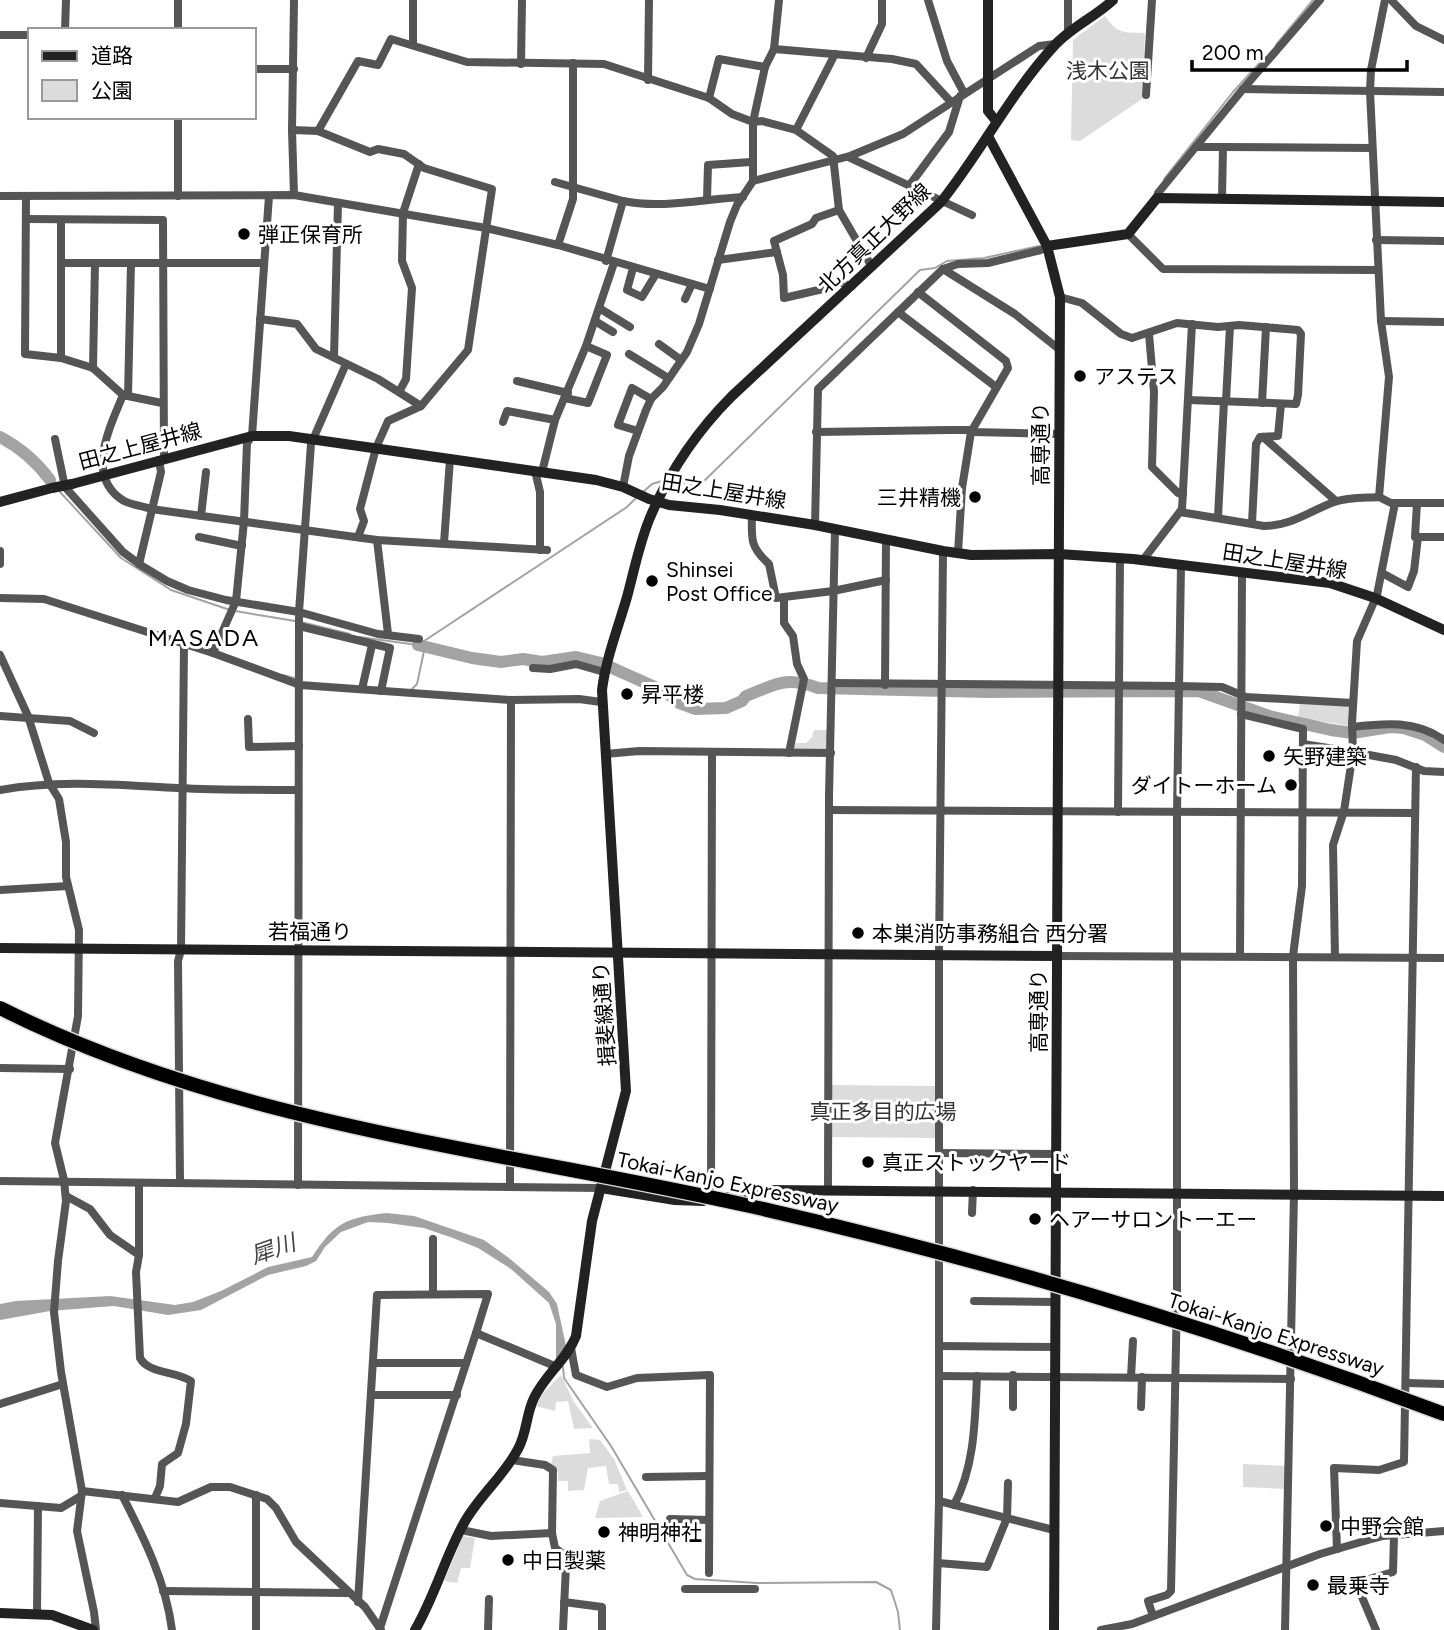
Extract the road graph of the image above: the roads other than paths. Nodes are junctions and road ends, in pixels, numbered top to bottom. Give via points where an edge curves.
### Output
1 (66, 0) edge
2 (178, 0) edge
3 (294, 0) edge
4 (412, 0) edge
5 (522, 0) edge
6 (649, 0) edge
7 (779, 0) edge
8 (882, 0) edge
9 (928, 0) edge
10 (988, 0) edge
11 (1068, 0) edge
12 (1113, 0) edge
13 (1152, 0) edge
14 (1320, 0) edge
15 (1385, 0) edge
16 (1391, 0) edge
17 (65, 28) edge
18 (178, 28) edge
19 (1068, 33) junction
20 (0, 35) edge
21 (28, 35) edge
22 (1444, 40) edge
23 (1055, 44) junction
24 (412, 45) junction
25 (774, 49) junction
26 (835, 54) junction
27 (866, 58) junction
28 (573, 63) junction
29 (521, 64) junction
30 (765, 67) junction
31 (256, 69) edge
32 (294, 69) junction
33 (988, 78) junction
34 (648, 80) junction
35 (1243, 89) junction
36 (1370, 91) junction
37 (1444, 92) edge
38 (962, 94) junction
39 (1146, 95) dead end
40 (709, 99) junction
41 (951, 102) junction
42 (178, 119) edge
43 (996, 121) junction
44 (753, 122) junction
45 (292, 130) junction
46 (796, 130) junction
47 (318, 131) junction
48 (988, 136) junction
49 (1196, 147) junction
50 (1223, 147) junction
51 (1372, 148) junction
52 (848, 157) junction
53 (835, 160) junction
54 (751, 162) junction
55 (419, 164) junction
56 (753, 181) junction
57 (555, 182) dead end
58 (573, 185) junction
59 (909, 186) junction
60 (0, 195) edge
61 (294, 195) junction
62 (26, 196) junction
63 (178, 196) junction
64 (269, 196) junction
65 (743, 197) junction
66 (1157, 198) junction
67 (1222, 198) junction
68 (707, 199) junction
69 (623, 201) junction
70 (1374, 201) junction
71 (941, 202) junction
72 (1444, 202) edge
73 (338, 203) junction
74 (839, 210) junction
75 (402, 213) junction
76 (972, 215) dead end
77 (27, 219) junction
78 (61, 220) junction
79 (486, 228) junction
80 (1128, 234) junction
81 (1376, 240) junction
82 (1444, 241) edge
83 (558, 245) junction
84 (1047, 246) junction
85 (777, 252) junction
86 (718, 260) junction
87 (165, 262) junction
88 (610, 262) junction
89 (61, 263) junction
90 (95, 263) junction
91 (131, 263) junction
92 (264, 263) junction
93 (872, 267) junction
94 (633, 268) junction
95 (943, 269) junction
96 (1378, 270) junction
97 (656, 274) junction
98 (692, 284) junction
99 (852, 286) junction
100 (709, 289) junction
101 (918, 292) junction
102 (1060, 297) junction
103 (685, 299) dead end
104 (599, 308) junction
105 (898, 312) junction
106 (260, 319) junction
107 (594, 321) junction
108 (1381, 321) junction
109 (1444, 321) edge
110 (1192, 324) junction
111 (1230, 326) junction
112 (630, 327) dead end
113 (1266, 327) junction
114 (613, 332) dead end
115 (1149, 334) junction
116 (659, 344) dead end
117 (586, 346) junction
118 (1060, 350) junction
119 (629, 354) dead end
120 (334, 357) junction
121 (61, 358) junction
122 (681, 360) junction
123 (346, 364) junction
124 (93, 368) junction
125 (668, 378) junction
126 (517, 381) dead end
127 (996, 387) junction
128 (399, 393) junction
129 (126, 395) junction
130 (567, 395) junction
131 (651, 399) junction
132 (1188, 400) junction
133 (1225, 401) junction
134 (162, 403) junction
135 (1262, 403) junction
136 (1281, 404) junction
137 (421, 406) junction
138 (555, 420) junction
139 (503, 422) dead end
140 (638, 431) junction
141 (816, 432) junction
142 (971, 432) junction
143 (1059, 433) junction
144 (252, 436) junction
145 (1262, 436) junction
146 (55, 439) dead end
147 (313, 439) junction
148 (376, 448) junction
149 (450, 459) junction
150 (161, 460) junction
151 (206, 471) dead end
152 (539, 472) junction
153 (103, 475) junction
154 (624, 486) junction
155 (1183, 494) junction
156 (1379, 497) junction
157 (648, 498) junction
158 (1336, 501) junction
159 (0, 502) edge
160 (1395, 503) junction
161 (1417, 503) junction
162 (1444, 503) edge
163 (151, 509) junction
164 (1181, 512) junction
165 (752, 515) junction
166 (201, 516) junction
167 (1218, 517) junction
168 (244, 521) junction
169 (1252, 523) junction
170 (815, 525) junction
171 (305, 528) junction
172 (835, 529) junction
173 (199, 537) dead end
174 (358, 537) junction
175 (1419, 537) junction
176 (1444, 537) edge
177 (886, 539) junction
178 (377, 540) junction
179 (444, 543) junction
180 (242, 546) junction
181 (0, 551) edge
182 (943, 551) junction
183 (958, 553) junction
184 (1059, 554) junction
185 (1120, 558) junction
186 (1143, 560) junction
187 (0, 564) edge
188 (139, 564) junction
189 (1181, 565) junction
190 (1382, 573) junction
191 (1242, 574) junction
192 (886, 580) junction
193 (833, 592) junction
194 (784, 597) junction
195 (0, 598) edge
196 (1375, 598) junction
197 (236, 601) junction
198 (299, 612) junction
199 (299, 626) junction
200 (1444, 630) edge
201 (388, 634) junction
202 (419, 639) dead end
203 (184, 644) junction
204 (372, 645) junction
205 (213, 653) junction
206 (0, 655) edge
207 (606, 667) junction
208 (533, 668) dead end
209 (300, 685) junction
210 (885, 685) junction
211 (943, 685) junction
212 (1118, 685) junction
213 (363, 686) junction
214 (1178, 686) junction
215 (833, 687) junction
216 (381, 688) junction
217 (1059, 689) junction
218 (1240, 694) junction
219 (510, 700) junction
220 (601, 702) junction
221 (1353, 704) junction
222 (1241, 714) junction
223 (0, 716) edge
224 (29, 716) junction
225 (248, 719) dead end
226 (1352, 731) junction
227 (94, 733) dead end
228 (1444, 740) edge
229 (1303, 744) junction
230 (299, 746) junction
231 (1353, 752) junction
232 (712, 753) junction
233 (789, 753) junction
234 (831, 753) junction
235 (605, 754) junction
236 (1416, 767) junction
237 (1444, 772) edge
238 (49, 783) junction
239 (182, 789) junction
240 (0, 790) edge
241 (298, 790) junction
242 (830, 810) junction
243 (940, 811) junction
244 (1058, 812) junction
245 (1118, 812) junction
246 (1177, 812) junction
247 (1303, 812) junction
248 (1343, 812) junction
249 (1240, 813) junction
250 (1415, 813) junction
251 (68, 886) junction
252 (0, 890) edge
253 (80, 947) junction
254 (0, 948) edge
255 (181, 950) junction
256 (299, 950) junction
257 (510, 952) junction
258 (619, 953) junction
259 (712, 953) junction
260 (828, 954) junction
261 (939, 955) junction
262 (1057, 956) junction
263 (1177, 956) junction
264 (1240, 956) junction
265 (1293, 956) junction
266 (1335, 957) junction
267 (1413, 958) junction
268 (1444, 958) edge
269 (0, 1008) edge
270 (0, 1068) edge
271 (70, 1069) junction
272 (939, 1153) junction
273 (1057, 1154) junction
274 (0, 1181) edge
275 (63, 1182) junction
276 (180, 1183) junction
277 (139, 1184) junction
278 (298, 1185) junction
279 (510, 1185) junction
280 (601, 1188) junction
281 (828, 1190) junction
282 (939, 1190) junction
283 (973, 1190) junction
284 (1057, 1191) junction
285 (1177, 1192) junction
286 (1294, 1194) junction
287 (66, 1196) junction
288 (1410, 1196) junction
289 (1444, 1196) edge
290 (711, 1200) junction
291 (972, 1213) dead end
292 (433, 1238) dead end
293 (139, 1255) junction
294 (433, 1294) junction
295 (974, 1301) dead end
296 (1056, 1302) junction
297 (476, 1333) junction
298 (1133, 1341) dead end
299 (939, 1346) junction
300 (1056, 1347) junction
301 (571, 1348) junction
302 (374, 1363) junction
303 (466, 1363) junction
304 (557, 1367) junction
305 (1013, 1375) junction
306 (939, 1376) junction
307 (976, 1376) junction
308 (1055, 1376) junction
309 (1131, 1377) junction
310 (1142, 1377) junction
311 (1175, 1378) junction
312 (1291, 1379) junction
313 (1407, 1383) junction
314 (63, 1384) junction
315 (1444, 1384) edge
316 (371, 1395) junction
317 (457, 1395) junction
318 (0, 1404) edge
319 (1013, 1407) dead end
320 (1141, 1407) dead end
321 (1444, 1414) edge
322 (512, 1461) junction
323 (709, 1476) junction
324 (646, 1477) dead end
325 (1008, 1483) dead end
326 (81, 1494) junction
327 (122, 1495) junction
328 (256, 1495) junction
329 (155, 1498) junction
330 (939, 1502) junction
331 (0, 1503) edge
332 (954, 1505) junction
333 (38, 1506) junction
334 (1007, 1518) junction
335 (670, 1519) dead end
336 (709, 1520) junction
337 (461, 1530) junction
338 (1055, 1530) junction
339 (1444, 1531) edge
340 (552, 1533) junction
341 (1394, 1536) junction
342 (1337, 1549) junction
343 (938, 1563) junction
344 (1288, 1566) junction
345 (709, 1573) dead end
346 (685, 1589) dead end
347 (755, 1589) dead end
348 (163, 1591) junction
349 (256, 1592) junction
350 (347, 1593) junction
351 (489, 1599) dead end
352 (358, 1602) junction
353 (564, 1602) junction
354 (0, 1613) edge
355 (37, 1614) junction
356 (1153, 1616) junction
357 (381, 1629) edge
358 (94, 1630) edge
359 (172, 1630) edge
360 (256, 1630) edge
361 (415, 1630) edge
362 (488, 1630) edge
363 (563, 1630) edge
364 (602, 1630) edge
365 (936, 1630) edge
366 (1054, 1630) edge
367 (1101, 1630) edge
368 (1285, 1630) edge
369 (1376, 1630) edge

1 - 17 street
2 - 18 street
3 - 32 street
4 - 24 street
5 - 29 street
6 - 34 street
7 - 25 street
8 - 27 street via 882,24
9 - 38 street
10 - 33 street
11 - 19 street
12 - 19 street, 北方真正大野線
13 - 39 street
14 - 35 street
15 - 36 street
16 - 22 street via 1416,26
19 - 23 street, 北方真正大野線
20 - 21 street
23 - 33 street via 1039,46
23 - 43 street, 北方真正大野線
24 - 29 street via 467,62
24 - 47 street via 391,39 378,65 358,61
25 - 26 street
25 - 30 street
26 - 27 street
26 - 46 street
27 - 41 street via 916,64
28 - 29 street
28 - 34 street via 604,64
28 - 58 street
30 - 40 street via 719,58
30 - 44 street
31 - 32 street
32 - 45 street
33 - 38 street
33 - 43 street via 988,111
34 - 40 street
35 - 36 street
35 - 49 street
36 - 37 street
36 - 51 street
38 - 41 street
38 - 59 street via 949,132
40 - 44 street
41 - 52 street via 902,134
42 - 63 street
43 - 48 street, 北方真正大野線
44 - 46 street
44 - 54 street
45 - 47 street
45 - 61 street
46 - 53 street
47 - 55 street via 370,152 378,149 404,155
48 - 71 street, 北方真正大野線
48 - 84 street, 高専通り
49 - 50 street
49 - 66 street
50 - 51 street
50 - 67 street
51 - 70 street
52 - 53 street
52 - 59 street
53 - 56 street
53 - 74 street
54 - 56 street
54 - 68 street via 708,165
55 - 75 street
55 - 79 street via 492,189
56 - 65 street
57 - 58 street
58 - 69 street
58 - 83 street
59 - 71 street
60 - 62 street
61 - 64 street
61 - 73 street
62 - 63 street
62 - 77 street
63 - 64 street
64 - 92 street
65 - 68 street
65 - 86 street
66 - 67 street
66 - 80 street
67 - 70 street
68 - 69 street
69 - 88 street
70 - 72 street
70 - 81 street
71 - 76 street
71 - 93 street, 北方真正大野線
73 - 75 street
73 - 120 street
74 - 85 street via 774,241
74 - 93 street
75 - 79 street
75 - 128 street via 402,261 412,288 407,379
77 - 78 street
77 - 121 street via 25,354
78 - 87 street via 163,220
78 - 89 street
79 - 83 street
79 - 137 street via 468,350
80 - 84 street
80 - 96 street via 1163,269
81 - 82 street
81 - 96 street
83 - 88 street
84 - 95 street via 988,263
84 - 102 street, 高専通り
85 - 86 street
85 - 99 street via 784,298 836,282
86 - 100 street
87 - 91 street
87 - 92 street
87 - 134 street
88 - 94 street
88 - 104 street
89 - 90 street
89 - 121 street
90 - 91 street
90 - 124 street
91 - 129 street
92 - 106 street
93 - 99 street, 北方真正大野線
94 - 97 street
94 - 97 street via 627,290 642,297
95 - 101 street
95 - 118 street via 1015,314
96 - 108 street
97 - 98 street
98 - 100 street
98 - 103 street
99 - 157 street, 北方真正大野線 via 732,396
100 - 122 street via 699,324
101 - 105 street
101 - 127 street via 1006,361 1008,368
102 - 115 street via 1082,303 1121,334 1132,338
102 - 118 street, 高専通り
104 - 107 street
104 - 112 street
105 - 127 street
105 - 141 street via 818,389
106 - 120 street via 297,324 316,349
106 - 144 street
107 - 114 street
107 - 117 street
108 - 109 street
108 - 156 street via 1389,377
110 - 111 street
110 - 115 street via 1177,323
110 - 132 street
111 - 113 street
111 - 133 street
113 - 135 street
113 - 136 street via 1301,334 1296,404
115 - 155 street via 1154,392 1152,467
116 - 122 street
117 - 130 street
117 - 130 street via 607,355 588,403
118 - 143 street, 高専通り
119 - 125 street
120 - 123 street
121 - 124 street
122 - 125 street
123 - 128 street
123 - 147 street
124 - 129 street
125 - 131 street
126 - 130 street
127 - 142 street
128 - 137 street
129 - 134 street
129 - 153 street via 104,443
130 - 138 street
131 - 140 street
131 - 140 street via 632,388 618,425
132 - 133 street
132 - 155 street
133 - 135 street
133 - 167 street
134 - 150 street
135 - 136 street
136 - 145 street via 1279,434
137 - 148 street via 388,421
138 - 139 street via 506,411
138 - 152 street
140 - 154 street
141 - 142 street
141 - 170 street
142 - 143 street
142 - 183 street
143 - 184 street, 高専通り
144 - 147 street, 田之上屋井線
144 - 150 street, 田之上屋井線
144 - 168 street via 247,443
145 - 158 street
145 - 169 street via 1256,444
146 - 188 street via 65,486 112,541
147 - 148 street, 田之上屋井線
147 - 171 street
148 - 149 street, 田之上屋井線
148 - 174 street via 360,509 364,521
149 - 152 street, 田之上屋井線
149 - 179 street
150 - 153 street, 田之上屋井線
150 - 163 street
151 - 166 street
152 - 154 street, 田之上屋井線
152 - 179 street via 543,550
153 - 159 street, 田之上屋井線, bridge
153 - 163 street via 107,486 125,502
154 - 157 street, 田之上屋井線
155 - 164 street
156 - 158 street
156 - 160 street
157 - 165 street, 田之上屋井線 via 669,505
157 - 207 street, 揖斐線通り via 650,519
158 - 169 street via 1277,526
160 - 161 street
160 - 190 street
161 - 162 street
161 - 175 street via 1415,537
163 - 166 street
163 - 188 street
164 - 167 street
164 - 186 street
165 - 170 street, 田之上屋井線
165 - 194 street via 753,543 769,564 776,598
166 - 168 street
167 - 169 street
168 - 171 street
168 - 180 street
170 - 172 street, 田之上屋井線
171 - 174 street
171 - 198 street
172 - 177 street, 田之上屋井線
172 - 193 street
173 - 180 street
174 - 178 street
175 - 176 street
175 - 190 street via 1408,587
177 - 182 street, 田之上屋井線
177 - 192 street
178 - 179 street
178 - 201 street
180 - 197 street
181 - 187 street
182 - 183 street, 田之上屋井線
182 - 211 street
183 - 184 street, 田之上屋井線
184 - 185 street, 田之上屋井線
184 - 217 street, 高専通り
185 - 186 street, 田之上屋井線
185 - 212 street
186 - 189 street, 田之上屋井線
188 - 197 street via 188,590
189 - 191 street, 田之上屋井線
189 - 214 street
190 - 196 street
191 - 196 street, 田之上屋井線 via 1330,583
191 - 218 street
192 - 193 street
192 - 210 street
193 - 194 street
193 - 215 street
194 - 233 street via 784,623 793,636 804,679
195 - 203 street via 44,599
196 - 200 street, 田之上屋井線
196 - 221 street via 1357,641
197 - 198 street
197 - 205 street
198 - 199 street
198 - 201 street
199 - 204 street
199 - 209 street
201 - 202 street
203 - 205 street
203 - 239 street
204 - 213 street
204 - 216 street via 390,648
205 - 209 street
206 - 224 street
207 - 208 street
207 - 220 street, 揖斐線通り
209 - 213 street
209 - 230 street
210 - 211 street
210 - 215 street
211 - 217 street
211 - 243 street
212 - 214 street
212 - 217 street
212 - 245 street
213 - 216 street
214 - 218 street via 1222,687
214 - 246 street
215 - 234 street
216 - 219 street
217 - 244 street, 高専通り
218 - 221 street
218 - 222 street
219 - 220 street
219 - 257 street
220 - 235 street, 揖斐線通り
221 - 226 street
222 - 229 street via 1303,729
222 - 249 street
223 - 224 street
224 - 227 street via 69,721
224 - 238 street
225 - 230 street via 249,747
226 - 228 street via 1407,724
226 - 231 street
229 - 231 street
229 - 247 street
230 - 241 street
231 - 236 street
231 - 248 street
232 - 233 street
232 - 235 street
232 - 259 street
233 - 234 street
234 - 242 street
235 - 258 street, 揖斐線通り
236 - 237 street
236 - 250 street
238 - 239 street
238 - 240 street
238 - 251 street via 60,799
239 - 241 street
239 - 255 street
241 - 256 street
242 - 243 street
242 - 260 street
243 - 244 street
243 - 261 street
244 - 245 street
244 - 262 street, 高専通り
245 - 246 street
246 - 249 street
246 - 263 street
247 - 248 street
247 - 249 street
247 - 265 street via 1302,886
248 - 250 street
248 - 266 street via 1334,845
249 - 264 street
250 - 267 street
251 - 252 street
251 - 253 street
253 - 254 street, 若福通り
253 - 255 street, 若福通り
253 - 271 street via 78,1016
255 - 256 street, 若福通り
255 - 276 street via 177,961
256 - 257 street, 若福通り
256 - 278 street
257 - 258 street, 若福通り
257 - 279 street
258 - 259 street, 若福通り
258 - 280 street, 揖斐線通り via 626,1091
259 - 260 street, 若福通り
259 - 290 street
260 - 261 street, 若福通り
260 - 281 street
261 - 262 street, 若福通り
261 - 272 street
262 - 263 street
262 - 273 street, 高専通り
263 - 264 street
263 - 285 street
264 - 265 street
265 - 266 street
265 - 286 street
266 - 267 street
267 - 268 street
267 - 288 street
269 - 321 highway, Tokai-Kanjo Expressway, bridge via 123,1062 235,1098 354,1128 749,1206 897,1242 1189,1326
270 - 271 street
271 - 275 street via 55,1143
272 - 273 street
272 - 282 street
273 - 284 street, 高専通り
274 - 275 street
275 - 277 street
275 - 287 street
276 - 277 street
276 - 278 street
277 - 293 street
278 - 279 street
279 - 280 street
280 - 290 street via 675,1200
280 - 301 street, 揖斐線通り
281 - 282 street
281 - 290 street via 769,1190
282 - 283 street
282 - 299 street
283 - 284 street
283 - 291 street
284 - 285 street
284 - 296 street, 高専通り
285 - 286 street
285 - 311 street
286 - 288 street
286 - 312 street
287 - 293 street via 90,1209 110,1235
287 - 314 street via 54,1300
288 - 289 street
288 - 313 street
292 - 294 street
293 - 329 street via 140,1358 149,1367 191,1381 178,1452 162,1464
294 - 297 street via 488,1294
294 - 302 street via 377,1295
295 - 296 street
296 - 300 street, 高専通り
297 - 303 street
297 - 304 street
298 - 309 street
299 - 300 street
299 - 306 street
300 - 308 street, 高専通り
301 - 304 street
301 - 323 street via 576,1375 607,1387 637,1378 710,1375
302 - 303 street
302 - 316 street
303 - 317 street
304 - 322 street via 534,1398
305 - 307 street
305 - 308 street
305 - 319 street
306 - 307 street
306 - 330 street
307 - 332 street via 974,1436
308 - 309 street
308 - 338 street, 高専通り
309 - 310 street
310 - 311 street
310 - 320 street
311 - 312 street
311 - 356 street via 1171,1591 1149,1601
312 - 344 street
313 - 315 street
313 - 342 street via 1405,1462 1379,1470 1334,1468
314 - 318 street
314 - 326 street
316 - 317 street
316 - 352 street
317 - 357 street
322 - 337 street
322 - 340 street via 552,1470
323 - 324 street
323 - 336 street
325 - 334 street
326 - 327 street
326 - 333 street via 61,1508
326 - 358 street via 77,1531
327 - 329 street
327 - 348 street via 150,1551
328 - 329 street via 211,1487 178,1502
328 - 349 street
328 - 350 street via 276,1508 296,1542
330 - 332 street
330 - 343 street
331 - 333 street
332 - 334 street
333 - 355 street
334 - 338 street
334 - 343 street via 987,1567
335 - 336 street
336 - 345 street
337 - 340 street via 491,1536
337 - 361 street
338 - 366 street, 高専通り
339 - 341 street
340 - 353 street via 566,1564
341 - 342 street
341 - 369 street via 1393,1572 1356,1583
342 - 344 street
343 - 365 street
344 - 356 street
344 - 368 street
346 - 347 street
348 - 349 street
348 - 359 street
349 - 350 street
349 - 360 street
350 - 352 street
351 - 362 street
352 - 357 street
353 - 363 street
353 - 364 street via 602,1607
354 - 355 street
355 - 358 street
356 - 367 street

